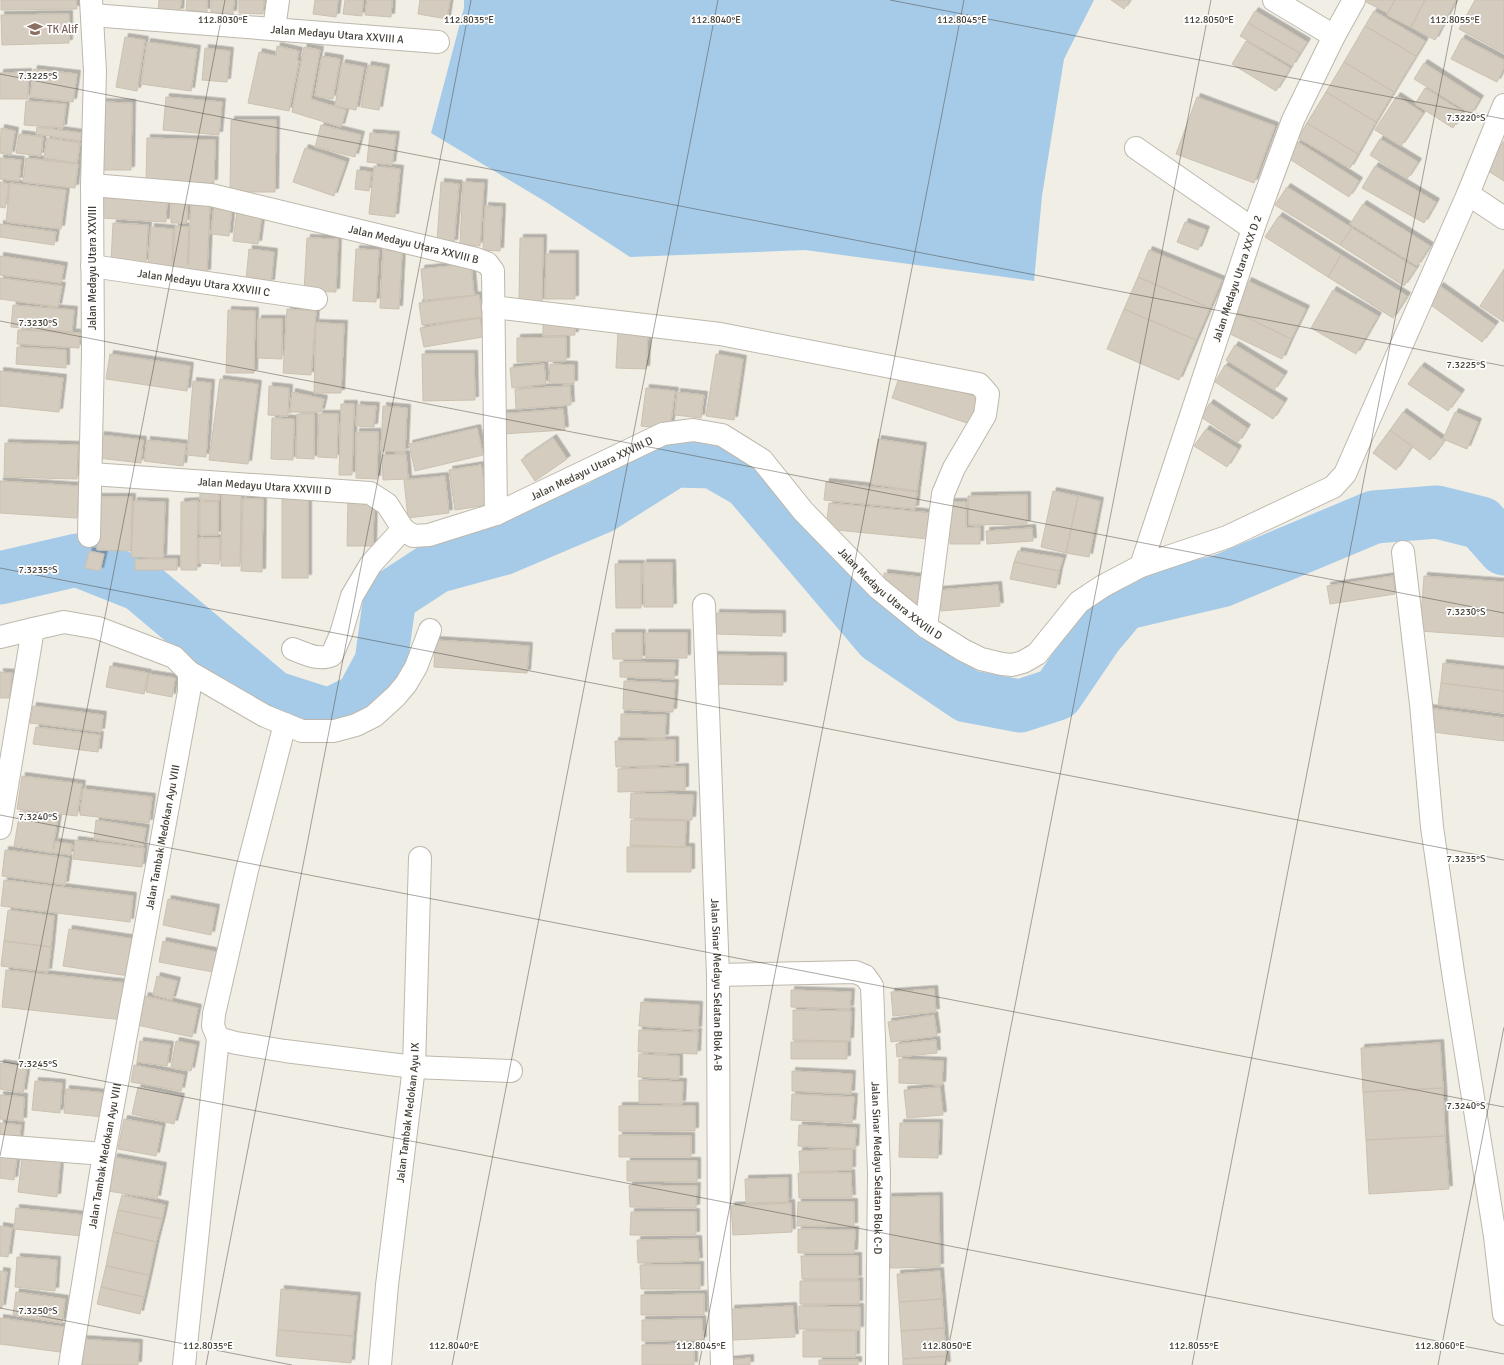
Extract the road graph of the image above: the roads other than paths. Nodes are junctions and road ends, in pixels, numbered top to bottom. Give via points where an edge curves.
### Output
1 (278, 0) edge
2 (1274, 0) edge
3 (1354, 0) edge
4 (92, 7) edge
5 (274, 29) junction
6 (1334, 36) junction
7 (438, 42) dead end
8 (1504, 105) edge
9 (1136, 148) dead end
10 (92, 185) junction
11 (1468, 194) junction
12 (1504, 218) edge
13 (1253, 229) junction
14 (92, 266) junction
15 (316, 299) dead end
16 (493, 306) junction
17 (91, 474) junction
18 (496, 514) junction
19 (403, 529) junction
20 (90, 536) dead end
21 (1403, 552) dead end
22 (1141, 566) junction
23 (704, 605) dead end
24 (926, 627) junction
25 (33, 630) junction
26 (430, 630) dead end
27 (0, 637) edge
28 (293, 649) dead end
29 (189, 672) junction
30 (285, 724) junction
31 (0, 828) edge
32 (420, 858) dead end
33 (718, 975) junction
34 (218, 1038) junction
35 (414, 1067) junction
36 (511, 1071) dead end
37 (0, 1146) edge
38 (104, 1154) junction
39 (1504, 1314) edge
40 (70, 1365) edge
41 (184, 1365) edge
42 (380, 1365) edge
43 (722, 1365) edge
44 (877, 1365) edge

1 - 5 street
2 - 6 street
3 - 6 street, Jalan Medayu Utara XXX D 2
4 - 5 street, Jalan Medayu Utara XXVIII A
4 - 10 street, Jalan Medayu Utara XXVIII via 95,71
5 - 7 street, Jalan Medayu Utara XXVIII A
6 - 13 street, Jalan Medayu Utara XXX D 2 via 1293,120
8 - 11 street
9 - 13 street
10 - 14 street, Jalan Medayu Utara XXVIII
10 - 16 street, Jalan Medayu Utara XXVIII B via 211,195 476,259 487,263 492,271
11 - 12 street
11 - 22 street via 1345,474 1333,487 1227,537
13 - 22 street, Jalan Medayu Utara XXX D 2
14 - 15 street, Jalan Medayu Utara XXVIII C
14 - 17 street, Jalan Medayu Utara XXVIII
16 - 18 street, Jalan Medayu Utara XXVIII B
16 - 24 street via 720,334 979,384 988,394 985,415 954,468 943,494
17 - 19 street, Jalan Medayu Utara XXVIII D via 370,493 387,504
17 - 20 street, Jalan Medayu Utara XXVIII
18 - 19 street, Jalan Medayu Utara XXVIII D via 429,535 413,536
18 - 24 street, Jalan Medayu Utara XXVIII D via 662,434 693,430 722,435 762,460 803,510 878,588
19 - 28 street via 372,564 352,596 332,655 325,658
21 - 39 street via 1434,835 1495,1236
22 - 24 street, Jalan Medayu Utara XXVIII D via 1079,602 1037,654 1023,662 1012,665 981,659
23 - 33 street, Jalan Sinar Medayu Selatan Blok A-B
25 - 27 street
25 - 29 street via 64,622 98,628 174,657
25 - 31 street
26 - 30 street via 416,667 406,684 374,716 356,725 334,731 302,731
29 - 30 street via 265,716
29 - 38 street, Jalan Tambak Medokan Ayu VIII via 189,692
30 - 34 street via 247,870 214,1014 213,1026
32 - 35 street, Jalan Tambak Medokan Ayu IX
33 - 43 street, Jalan Sinar Medayu Selatan Blok A-B
33 - 44 street, Jalan Sinar Medayu Selatan Blok C-D via 850,972 862,974 872,986 879,1165
34 - 35 street via 285,1051
34 - 41 street
35 - 36 street
35 - 42 street, Jalan Tambak Medokan Ayu IX via 387,1285
37 - 38 street
38 - 40 street, Jalan Tambak Medokan Ayu VIII

